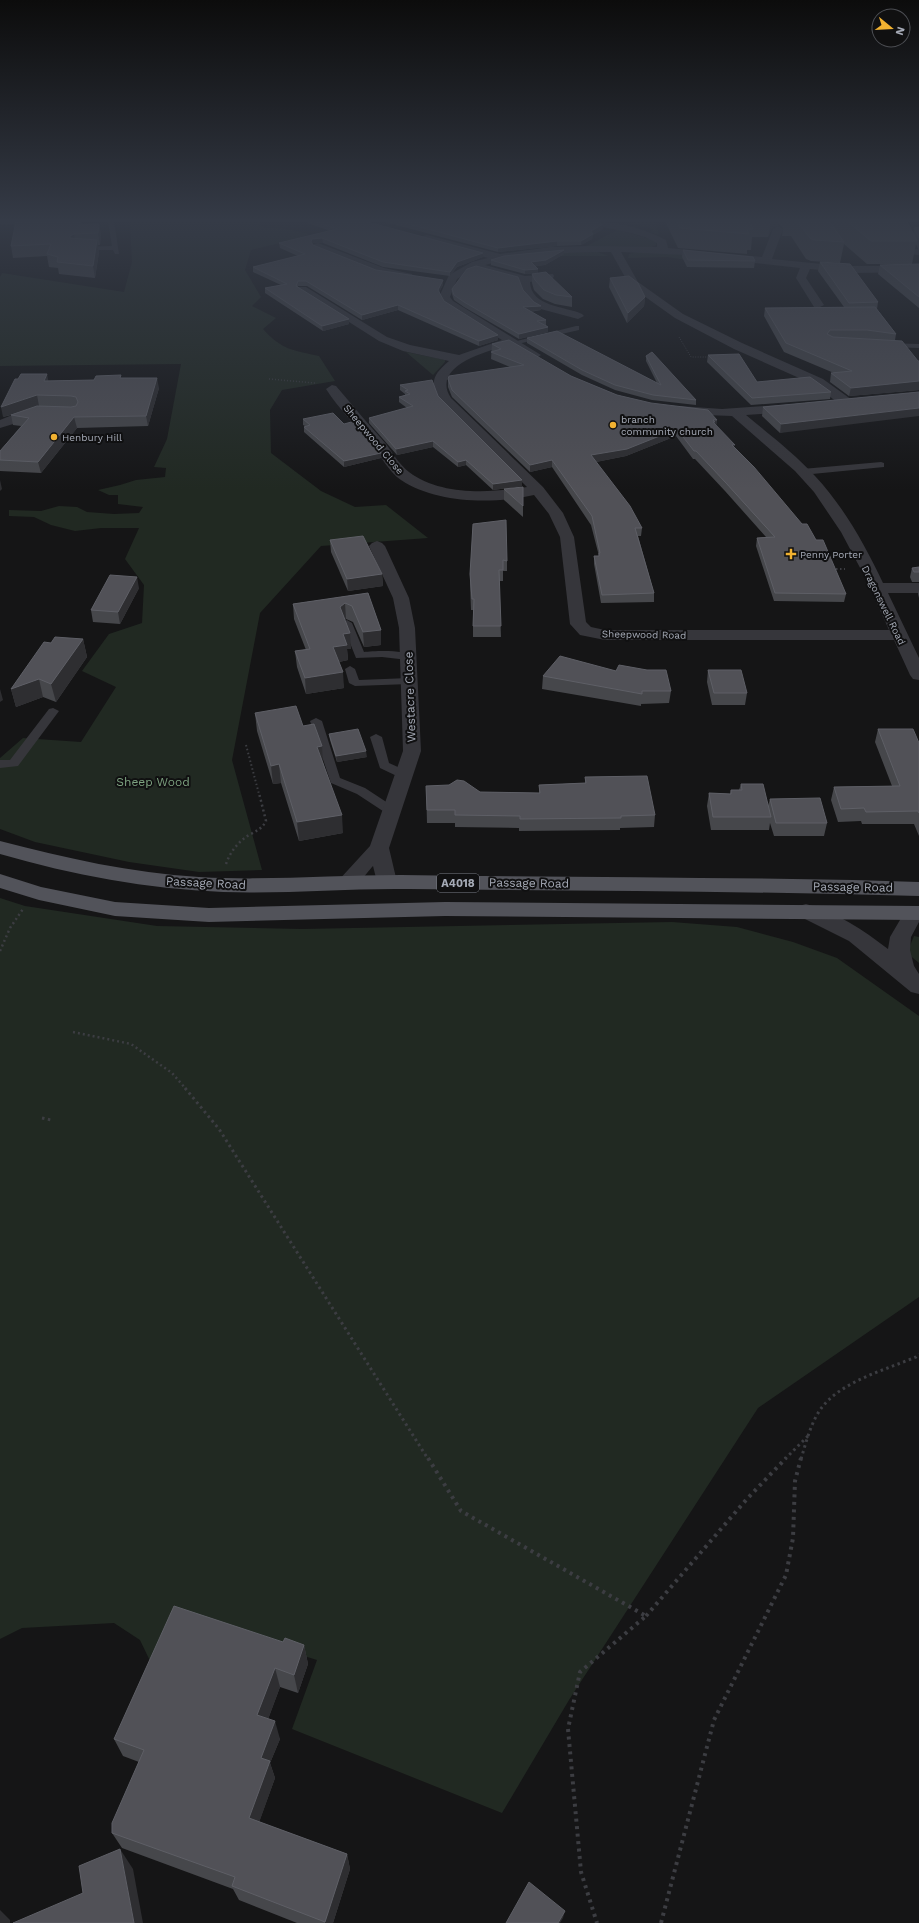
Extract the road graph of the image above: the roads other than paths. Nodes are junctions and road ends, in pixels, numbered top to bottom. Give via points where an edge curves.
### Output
1 (335, 311) edge
2 (462, 311) edge
3 (553, 311) edge
4 (672, 311) edge
5 (578, 316) dead end
6 (576, 328) dead end
7 (512, 342) junction
8 (879, 344) edge
9 (919, 346) edge
10 (459, 359) junction
11 (548, 363) edge
12 (332, 389) road end
13 (861, 401) edge
14 (846, 403) junction
15 (831, 404) edge
16 (807, 406) edge
17 (665, 408) edge
18 (53, 411) edge
19 (736, 412) junction
20 (0, 424) edge
21 (882, 464) dead end
22 (802, 472) junction
23 (538, 490) junction
24 (377, 546) dead end
25 (877, 588) junction
26 (919, 588) edge
27 (347, 623) edge
28 (898, 635) junction
29 (408, 657) junction
30 (350, 669) dead end
31 (919, 675) edge
32 (409, 681) junction
33 (53, 711) dead end
34 (316, 721) dead end
35 (376, 737) dead end
36 (0, 764) edge
37 (405, 776) junction
38 (393, 812) junction
39 (0, 847) edge
40 (379, 848) junction
41 (0, 882) edge
42 (347, 882) junction
43 (387, 882) junction
44 (919, 888) edge
45 (806, 911) junction
46 (917, 913) edge
47 (913, 981) edge

1 - 10 street via 394,344
2 - 7 street
3 - 5 street via 572,312
4 - 14 street via 738,346 819,382
6 - 7 lane
7 - 10 street, Sheepwood Road via 484,348
7 - 11 street
8 - 9 lane
10 - 23 street, Sheepwood Road via 439,381 439,389 445,400
12 - 23 street, Sheepwood Close via 405,476 422,485 444,491 485,496
13 - 14 street
14 - 15 street
16 - 19 street
17 - 19 street via 700,412
18 - 20 street via 27,414
19 - 22 street, Dragonswell Road
21 - 22 lane
22 - 25 street, Dragonswell Road via 818,488 850,535
23 - 28 street, Sheepwood Road via 556,513 567,537 578,624 586,631 605,635
24 - 29 street, Westacre Close via 401,598 407,628
25 - 26 street
25 - 28 street, Dragonswell Road
27 - 29 lane via 360,656 382,654
28 - 31 street, Dragonswell Road
29 - 32 street, Westacre Close
30 - 32 lane via 355,683
32 - 37 street, Westacre Close via 412,752
33 - 36 lane via 14,763
34 - 38 lane via 335,780 361,791
35 - 37 lane via 384,764
37 - 38 street, Westacre Close
38 - 40 street, Westacre Close
39 - 42 main road, Passage Road / A4018 via 41,860 140,879 253,885
40 - 42 street, Westacre Close
40 - 43 street
41 - 45 main road, Passage Road / A4018 via 38,893 115,909 209,916 452,909
42 - 43 main road, Passage Road / A4018
43 - 44 main road, Passage Road / A4018
45 - 46 main road, Passage Road / A4018
45 - 47 street via 857,936
46 - 47 street via 901,933 898,946 900,959

